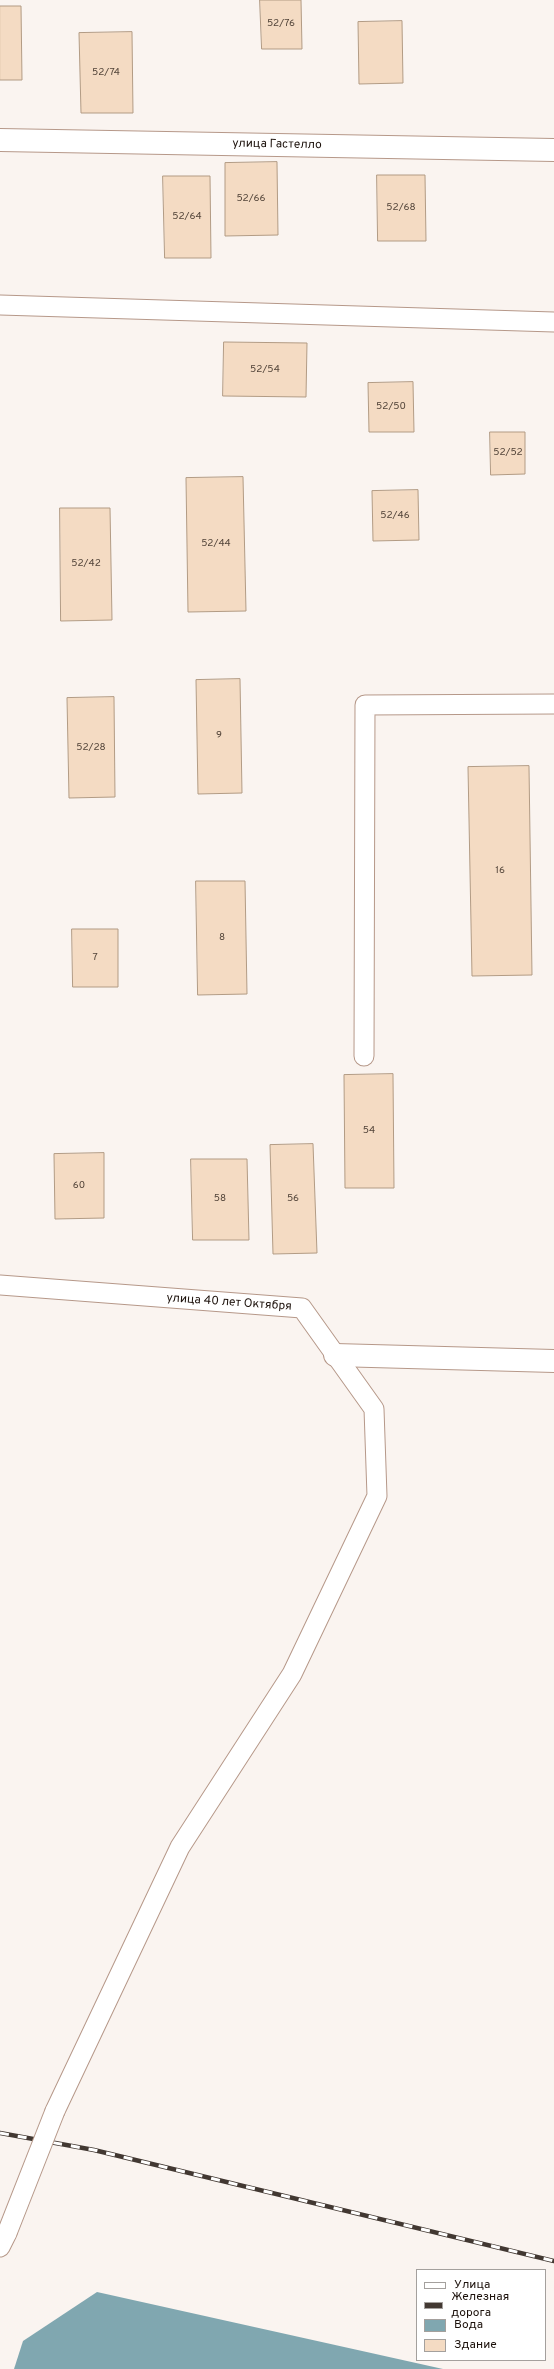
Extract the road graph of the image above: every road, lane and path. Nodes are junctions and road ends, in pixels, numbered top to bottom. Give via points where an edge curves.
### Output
1 (0, 140) edge
2 (554, 150) edge
3 (0, 305) edge
4 (554, 322) edge
5 (554, 704) edge
6 (364, 1056) dead end
7 (0, 1285) edge
8 (335, 1355) junction
9 (554, 1361) edge
10 (4, 2240) edge

1 - 2 street, улица Гастелло
3 - 4 lane
5 - 6 lane via 365,705
7 - 8 lane, улица 40 лет Октября via 302,1308
8 - 9 street
8 - 10 lane, bridge via 374,1409 377,1496 292,1674 180,1847 55,2111

